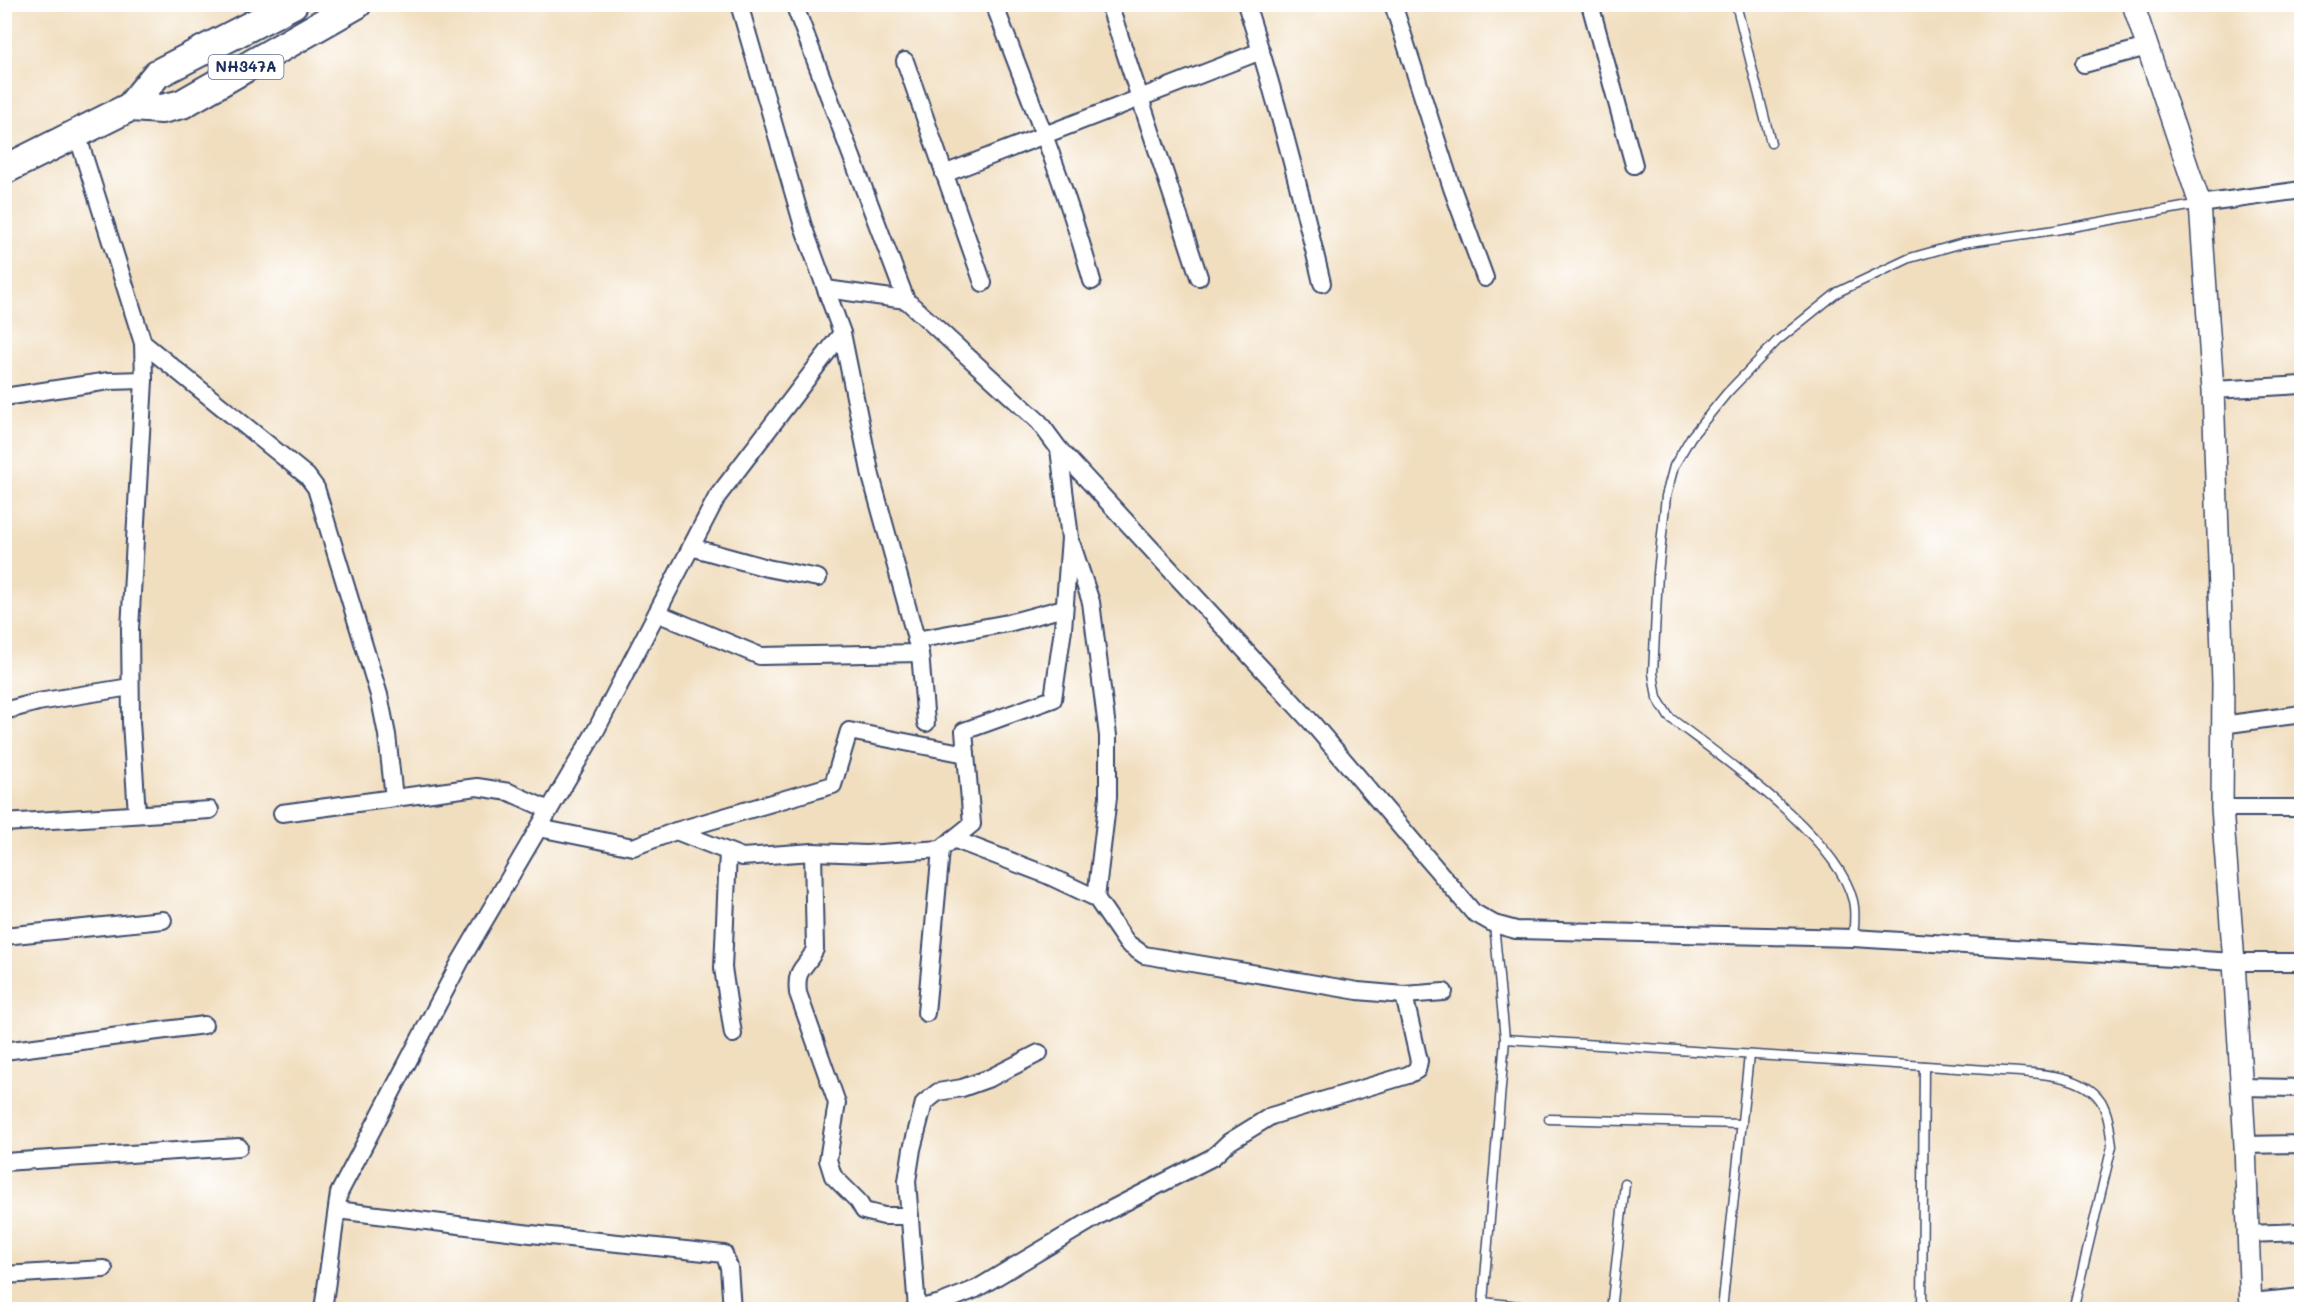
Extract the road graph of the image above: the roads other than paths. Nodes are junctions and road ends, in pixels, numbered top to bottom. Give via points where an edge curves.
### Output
1 (293, 4) edge
2 (357, 4) edge
3 (739, 4) edge
4 (794, 4) edge
5 (994, 4) edge
6 (1109, 4) edge
7 (1246, 4) edge
8 (1393, 4) edge
9 (1590, 4) edge
10 (1736, 4) edge
11 (2133, 4) edge
12 (2146, 47) junction
13 (1261, 51) junction
14 (904, 61) dead end
15 (2084, 64) dead end
16 (1140, 98) junction
17 (130, 107) junction
18 (77, 134) junction
19 (1044, 136) junction
20 (1771, 143) dead end
21 (1634, 165) dead end
22 (4, 170) edge
23 (944, 174) junction
24 (2301, 190) edge
25 (2200, 204) junction
26 (1199, 277) dead end
27 (1485, 278) dead end
28 (1092, 281) dead end
29 (983, 283) dead end
30 (1322, 283) dead end
31 (826, 289) junction
32 (906, 300) junction
33 (842, 333) junction
34 (143, 343) junction
35 (144, 380) junction
36 (2301, 385) edge
37 (2213, 390) junction
38 (4, 397) edge
39 (1059, 449) junction
40 (1070, 538) junction
41 (691, 547) junction
42 (818, 578) dead end
43 (1065, 608) junction
44 (657, 613) junction
45 (918, 647) junction
46 (130, 687) junction
47 (4, 711) edge
48 (2301, 714) edge
49 (926, 723) dead end
50 (2222, 725) junction
51 (966, 754) junction
52 (394, 798) junction
53 (2222, 808) junction
54 (2301, 808) edge
55 (210, 810) dead end
56 (549, 810) junction
57 (282, 813) dead end
58 (137, 814) junction
59 (4, 823) edge
60 (539, 828) junction
61 (676, 831) junction
62 (947, 844) junction
63 (728, 852) junction
64 (813, 852) junction
65 (1096, 898) junction
66 (164, 920) dead end
67 (1494, 924) junction
68 (4, 936) edge
69 (1853, 938) junction
70 (2234, 962) junction
71 (2301, 962) edge
72 (1444, 992) dead end
73 (1404, 995) junction
74 (926, 1013) dead end
75 (204, 1025) dead end
76 (733, 1034) dead end
77 (1505, 1039) junction
78 (4, 1051) edge
79 (1039, 1053) dead end
80 (1749, 1055) junction
81 (1924, 1066) junction
82 (2241, 1087) junction
83 (2301, 1088) edge
84 (1549, 1119) dead end
85 (1742, 1124) junction
86 (2301, 1144) edge
87 (2245, 1145) junction
88 (239, 1147) dead end
89 (4, 1162) edge
90 (1625, 1184) dead end
91 (337, 1210) junction
92 (910, 1216) junction
93 (2301, 1232) edge
94 (2248, 1234) junction
95 (104, 1269) dead end
96 (4, 1275) edge
97 (2301, 1297) edge
98 (1482, 1306) edge
99 (2251, 1306) edge
100 (915, 1309) edge
101 (322, 1310) edge
102 (732, 1310) edge
103 (1555, 1310) edge
104 (1611, 1310) edge
105 (1722, 1310) edge
106 (1922, 1310) edge
107 (2073, 1310) edge

1 - 17 highway, NH347A via 157,75
2 - 17 highway, NH347A via 182,104 162,109
3 - 31 street via 803,226
4 - 32 street
5 - 19 street
6 - 16 street
7 - 13 street
8 - 27 street
9 - 21 street
10 - 20 lane
11 - 12 street
12 - 15 street
12 - 25 street
13 - 16 street
13 - 30 street
14 - 23 street
16 - 19 street
16 - 26 street
17 - 18 highway, NH347A
18 - 22 highway, NH347A
18 - 34 street
19 - 23 street
19 - 28 street
23 - 29 street
24 - 25 street
25 - 37 street
25 - 69 lane via 1963,243 1910,258 1838,292 1777,340 1691,437 1674,466 1665,496 1658,573 1653,646 1657,699 1669,717 1787,810 1830,857 1853,900
31 - 32 street
31 - 33 street
32 - 39 street via 1040,422
33 - 41 street via 717,497
33 - 45 street via 871,476
34 - 35 street
34 - 52 street via 307,476 316,488 379,695
35 - 38 street via 110,381
35 - 46 street
36 - 37 street
37 - 50 street
39 - 40 street
39 - 67 street via 1313,724 1473,912
40 - 43 street
40 - 65 street via 1091,602 1108,736 1108,797
41 - 42 street
41 - 44 street
43 - 45 street
43 - 51 street via 1053,699 964,731
44 - 45 street via 760,656
44 - 56 street
45 - 49 street
46 - 47 street
46 - 58 street
48 - 50 street
50 - 53 street
51 - 61 street via 849,731 833,785
51 - 62 street via 972,824
52 - 56 street via 477,787 509,792
52 - 57 street
53 - 54 street
53 - 70 street
55 - 58 street
56 - 60 street
58 - 59 street
60 - 61 street via 633,846
60 - 91 street via 460,962 339,1193
61 - 63 street
62 - 64 street via 866,854
62 - 65 street via 1047,874
62 - 74 street
63 - 64 street via 742,857
63 - 76 street via 723,968
64 - 92 street via 815,949 798,972 797,981 837,1103 828,1160 832,1176 864,1211
65 - 73 street via 1127,943 1144,955
66 - 68 street
67 - 69 street via 1516,930
67 - 77 lane
69 - 70 street
70 - 71 street
70 - 82 street
72 - 73 street
73 - 100 street via 1419,1060 1417,1070 1271,1116 1229,1142 1213,1157 1102,1214 976,1289
75 - 78 street
77 - 80 lane
77 - 98 lane
79 - 92 street via 990,1078 938,1092 924,1103 908,1180
80 - 81 lane
80 - 85 lane
81 - 106 lane
81 - 107 lane via 2066,1078 2091,1089 2101,1102 2109,1119 2112,1146
82 - 83 street
82 - 87 street
84 - 85 lane
85 - 105 lane
86 - 87 street
87 - 94 street
88 - 89 street
90 - 104 lane
91 - 101 street
91 - 102 street via 724,1254 729,1267
92 - 100 street
93 - 94 street
94 - 99 street
95 - 96 street
97 - 99 street
98 - 103 lane

